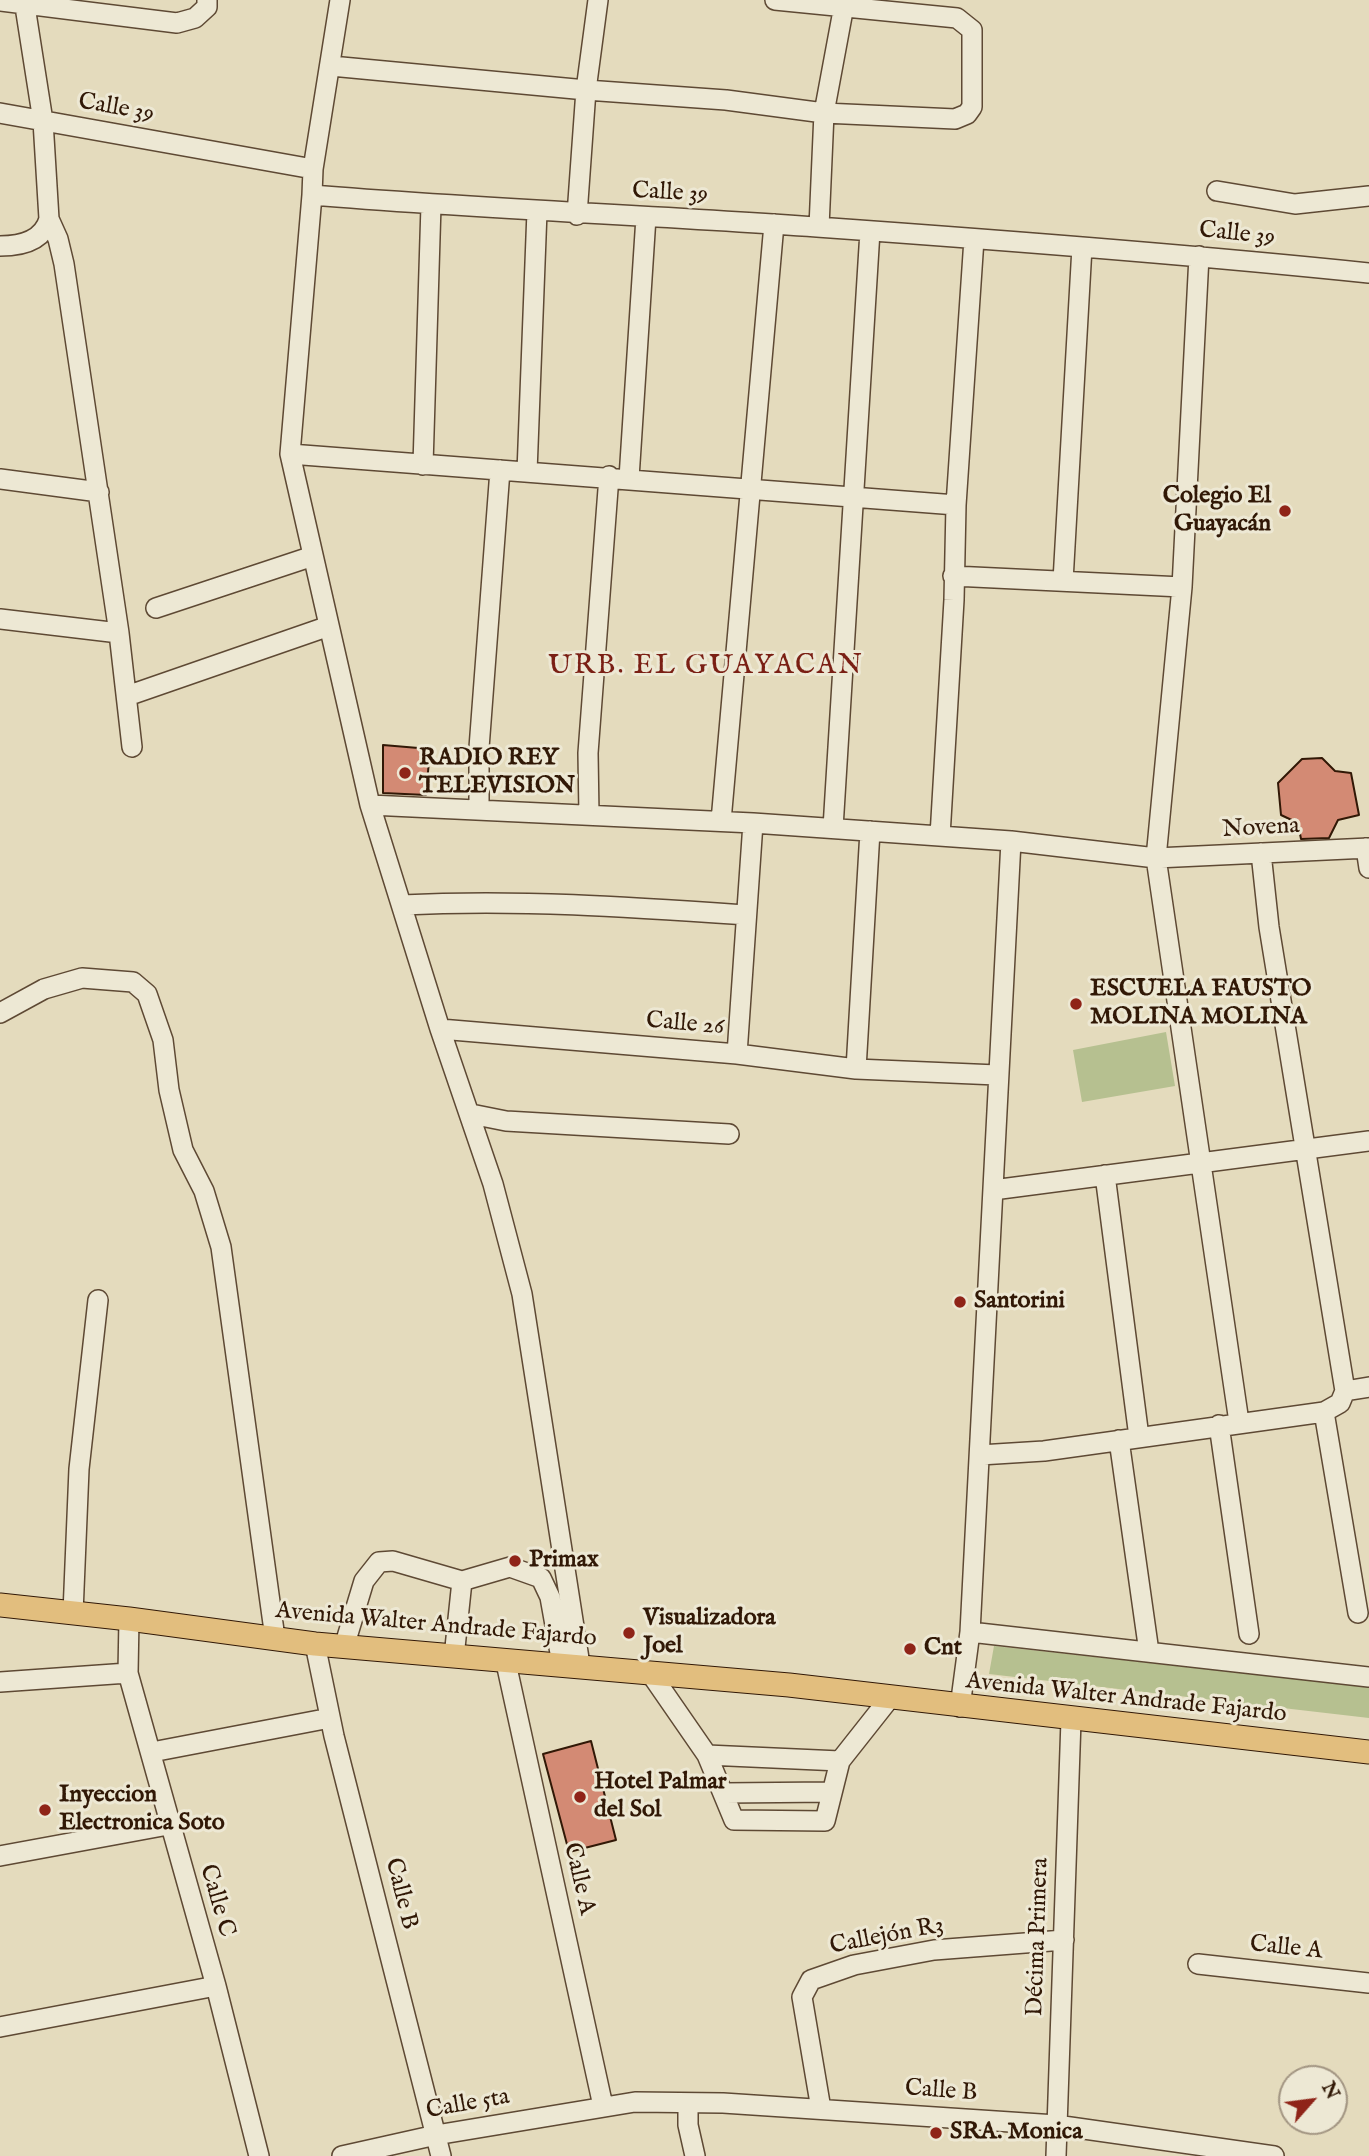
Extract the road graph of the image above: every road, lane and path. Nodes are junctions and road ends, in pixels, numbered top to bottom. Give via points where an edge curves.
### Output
1 (207, 0) edge
2 (340, 0) edge
3 (598, 0) edge
4 (775, 0) edge
5 (0, 1) edge
6 (24, 1) edge
7 (845, 3) edge
8 (331, 66) junction
9 (586, 90) junction
10 (0, 113) edge
11 (824, 113) junction
12 (43, 121) junction
13 (313, 169) junction
14 (1217, 191) dead end
15 (313, 195) junction
16 (1369, 196) edge
17 (431, 205) junction
18 (537, 211) junction
19 (577, 215) junction
20 (646, 217) junction
21 (49, 219) junction
22 (774, 224) junction
23 (818, 227) junction
24 (870, 231) junction
25 (974, 239) junction
26 (0, 246) edge
27 (1082, 247) junction
28 (1199, 256) junction
29 (1369, 273) edge
30 (290, 454) junction
31 (423, 465) junction
32 (500, 470) junction
33 (527, 472) junction
34 (609, 476) junction
35 (629, 478) junction
36 (0, 479) edge
37 (750, 487) junction
38 (99, 492) junction
39 (852, 496) junction
40 (956, 505) junction
41 (313, 556) junction
42 (953, 576) junction
43 (1063, 581) junction
44 (1182, 587) junction
45 (156, 608) dead end
46 (0, 619) edge
47 (329, 626) junction
48 (119, 633) junction
49 (127, 696) junction
50 (132, 747) dead end
51 (370, 805) junction
52 (479, 810) junction
53 (589, 815) junction
54 (721, 821) junction
55 (753, 823) junction
56 (832, 828) junction
57 (870, 831) junction
58 (940, 836) junction
59 (1011, 841) junction
60 (1261, 853) junction
61 (1368, 855) edge
62 (1156, 858) junction
63 (402, 905) junction
64 (746, 915) junction
65 (0, 1013) edge
66 (440, 1029) junction
67 (737, 1054) junction
68 (856, 1069) junction
69 (997, 1075) junction
70 (471, 1114) junction
71 (729, 1134) dead end
72 (1369, 1141) edge
73 (1307, 1148) junction
74 (1200, 1164) junction
75 (1105, 1175) junction
76 (993, 1190) junction
77 (98, 1300) dead end
78 (1369, 1387) edge
79 (1345, 1391) junction
80 (1324, 1412) junction
81 (1240, 1422) junction
82 (1219, 1425) junction
83 (1139, 1437) junction
84 (1119, 1440) junction
85 (979, 1455) junction
86 (462, 1581) junction
87 (0, 1605) edge
88 (73, 1613) junction
89 (1359, 1613) dead end
90 (129, 1619) junction
91 (970, 1632) junction
92 (1249, 1634) dead end
93 (275, 1638) junction
94 (315, 1644) junction
95 (344, 1647) junction
96 (1149, 1652) junction
97 (454, 1657) junction
98 (506, 1663) junction
99 (571, 1665) junction
100 (128, 1673) junction
101 (651, 1674) junction
102 (1369, 1677) edge
103 (0, 1682) edge
104 (889, 1699) junction
105 (960, 1707) junction
106 (330, 1718) junction
107 (1072, 1720) junction
108 (152, 1752) junction
109 (1369, 1752) edge
110 (707, 1755) junction
111 (840, 1761) junction
112 (831, 1792) junction
113 (725, 1793) junction
114 (168, 1825) junction
115 (0, 1856) edge
116 (1064, 1940) junction
117 (1198, 1964) dead end
118 (1369, 1983) edge
119 (216, 1986) junction
120 (0, 2027) edge
121 (688, 2103) junction
122 (603, 2106) junction
123 (821, 2109) junction
124 (1056, 2125) junction
125 (436, 2134) junction
126 (1226, 2153) edge
127 (259, 2156) edge
128 (342, 2156) edge
129 (441, 2156) edge
130 (695, 2156) edge
131 (1056, 2156) edge
132 (1274, 2156) edge

1 - 6 street via 207,7 195,18 177,23
2 - 8 street
3 - 9 street
4 - 7 street
5 - 6 street
6 - 12 street
7 - 11 street
7 - 11 street via 966,22 972,30 972,107 955,119
8 - 9 street
8 - 13 street
9 - 11 street via 726,100
9 - 19 street
10 - 12 street, Calle 39
11 - 23 street
12 - 13 street, Calle 39
12 - 21 street
13 - 15 street
14 - 16 street via 1295,204
15 - 17 street, Calle 39
15 - 30 street
17 - 18 street, Calle 39
17 - 31 street
18 - 19 street, Calle 39
18 - 33 street
19 - 20 street, Calle 39
20 - 22 street, Calle 39
20 - 35 street
21 - 26 street via 36,239
21 - 38 street via 64,264
22 - 23 street, Calle 39
22 - 37 street
23 - 24 street, Calle 39
24 - 25 street, Calle 39
24 - 39 street
25 - 27 street, Calle 39
25 - 40 street
27 - 28 street, Calle 39
27 - 43 street
28 - 29 street, Calle 39
28 - 44 street
30 - 31 street
30 - 41 street
31 - 32 street
32 - 33 street
32 - 52 street
33 - 34 street
34 - 35 street
34 - 53 street via 588,753
35 - 37 street
36 - 38 street
37 - 39 street
37 - 54 street
38 - 48 street
39 - 40 street
39 - 56 street
40 - 42 street
41 - 45 street
41 - 47 street
42 - 43 street
42 - 58 street
43 - 44 street
44 - 62 street
46 - 48 street
47 - 49 street
47 - 51 street
48 - 49 street
49 - 50 street
51 - 52 street, Novena
51 - 63 street
52 - 53 street, Novena
53 - 54 street, Novena
54 - 55 street, Novena
55 - 56 street, Novena
55 - 64 street, Calle 26
56 - 57 street, Novena
57 - 58 street, Novena
57 - 68 street
58 - 59 street, Novena
59 - 62 street, Novena
59 - 69 street
60 - 61 street, Novena
60 - 62 street, Novena
60 - 73 street
62 - 74 street
63 - 64 street via 570,903
63 - 66 street
64 - 67 street, Calle 26
65 - 93 street via 44,989 82,978 133,982 147,994 163,1040 183,1150 204,1191 221,1247
66 - 67 street, Calle 26
66 - 70 street
67 - 68 street
68 - 69 street
69 - 76 street
70 - 71 street via 506,1121
70 - 99 street via 522,1294
72 - 73 street
73 - 74 street
73 - 79 street
74 - 75 street
74 - 81 street
75 - 76 street
75 - 83 street
76 - 85 street
77 - 88 street via 79,1469
78 - 79 street
79 - 80 street via 1340,1403
80 - 81 street
80 - 89 street
81 - 82 street
82 - 83 street
82 - 92 street
83 - 84 street
84 - 85 street
84 - 96 street
85 - 91 street
86 - 95 street via 420,1567 379,1562 364,1581
86 - 97 street
86 - 99 street via 510,1567 541,1578
87 - 88 main road, Avenida Walter Andrade Fajardo
88 - 90 main road, Avenida Walter Andrade Fajardo
90 - 93 main road, Avenida Walter Andrade Fajardo
90 - 100 street, Calle C
91 - 96 street
91 - 105 street
93 - 94 main road, Avenida Walter Andrade Fajardo
94 - 95 main road, Avenida Walter Andrade Fajardo
94 - 106 street, Calle B
95 - 97 main road, Avenida Walter Andrade Fajardo
96 - 102 street
97 - 98 main road, Avenida Walter Andrade Fajardo
98 - 99 main road, Avenida Walter Andrade Fajardo
98 - 122 street, Calle A
99 - 101 main road, Avenida Walter Andrade Fajardo
100 - 103 street
100 - 108 street, Calle C
101 - 104 main road, Avenida Walter Andrade Fajardo
101 - 110 street
104 - 105 main road, Avenida Walter Andrade Fajardo
104 - 111 street
105 - 107 main road, Avenida Walter Andrade Fajardo
106 - 108 street
106 - 125 street, Calle B
107 - 109 main road, Avenida Walter Andrade Fajardo
107 - 116 street, Décima Primera
108 - 114 street, Calle C
110 - 111 street
110 - 113 street
111 - 112 street
112 - 113 street
112 - 113 street via 825,1821 734,1820
114 - 115 street
114 - 119 street, Calle C
116 - 123 street, Callejón R3 via 934,1950 854,1965 811,1980 802,1997
116 - 124 street, Décima Primera
117 - 118 street, Calle A
119 - 120 street
119 - 127 street, Calle C
121 - 122 street, Calle B
121 - 123 street, Calle B
121 - 130 street
122 - 125 street, Calle 5ta
123 - 124 street, Calle B
124 - 126 street, Calle B
124 - 131 street, Décima Primera
125 - 128 street, Calle 5ta
125 - 129 street, Calle B
126 - 132 street, Calle B

